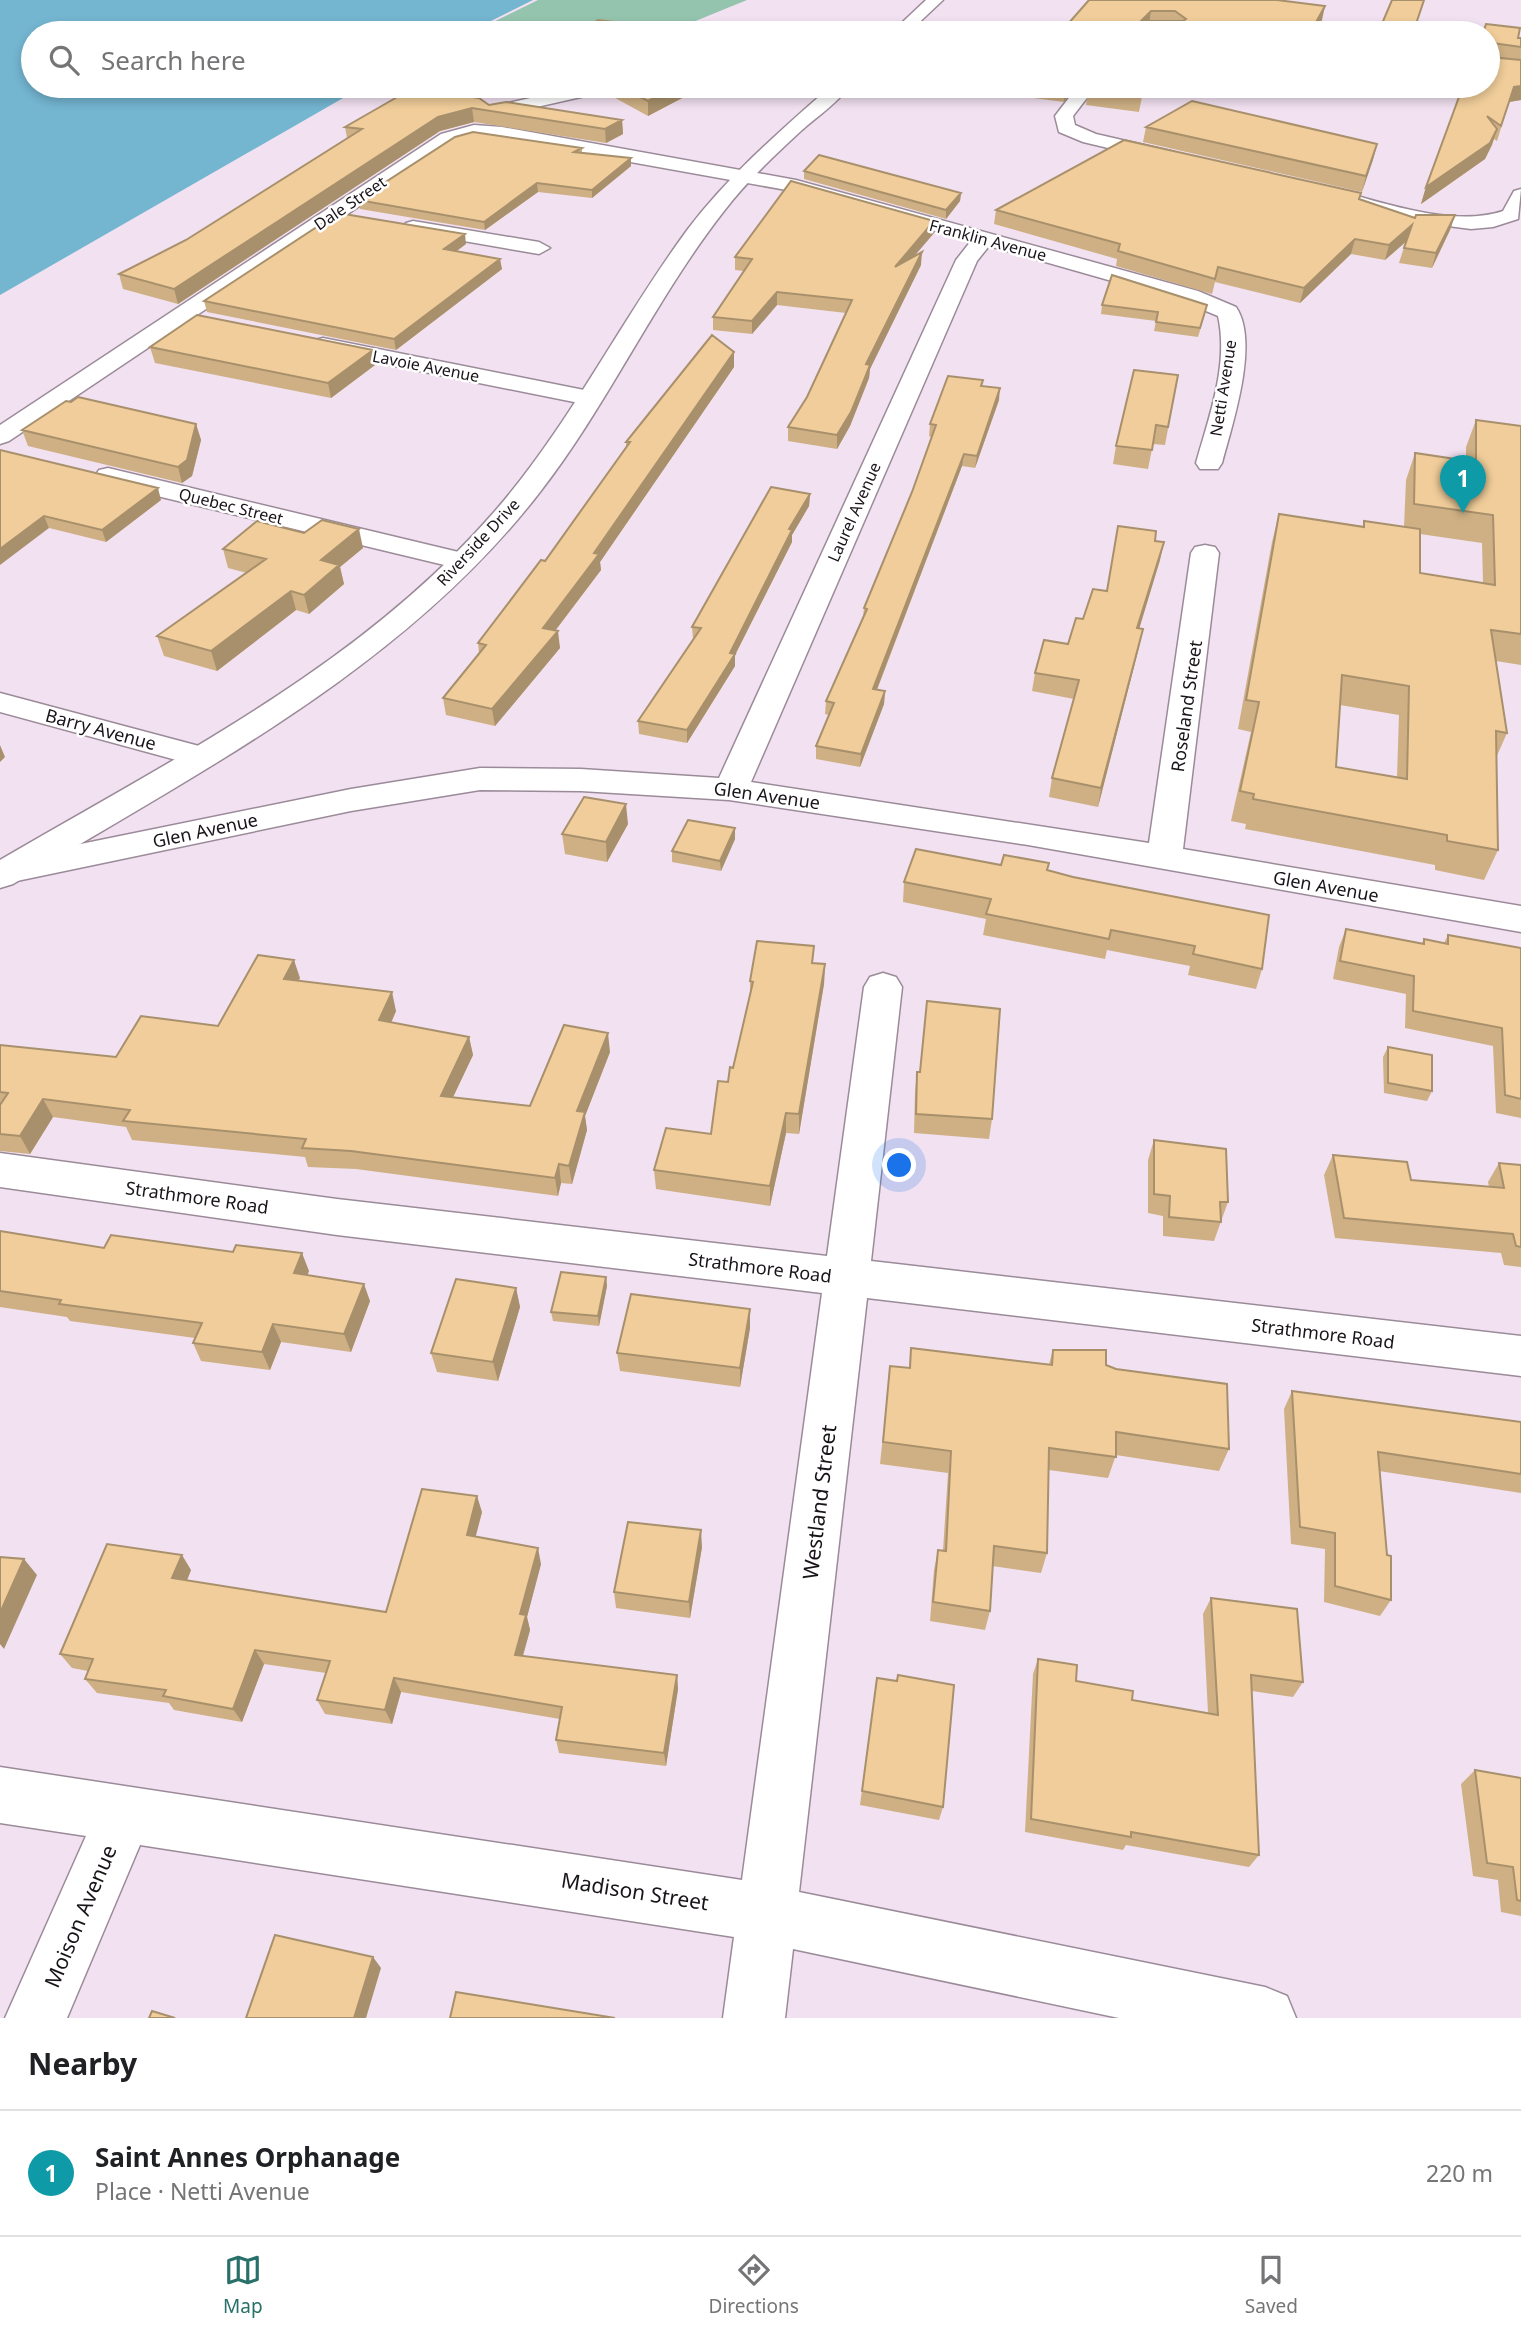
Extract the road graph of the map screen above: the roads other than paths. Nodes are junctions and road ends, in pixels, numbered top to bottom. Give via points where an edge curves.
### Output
1 (935, 0) edge
2 (912, 21) edge
3 (510, 98) edge
4 (553, 98) edge
5 (828, 98) edge
6 (1078, 98) edge
7 (492, 112) junction
8 (474, 131) junction
9 (1182, 159) edge
10 (745, 175) junction
11 (1302, 187) edge
12 (1521, 195) edge
13 (335, 213) junction
14 (363, 218) edge
15 (390, 223) edge
16 (984, 239) junction
17 (539, 248) dead end
18 (1228, 313) joint
19 (180, 316) junction
20 (207, 322) edge
21 (303, 341) edge
22 (589, 398) junction
23 (5, 446) edge
24 (1209, 463) dead end
25 (81, 470) edge
26 (1205, 553) dead end
27 (461, 561) junction
28 (0, 702) edge
29 (202, 757) junction
30 (731, 789) junction
31 (1164, 858) junction
32 (6, 873) edge
33 (1521, 919) edge
34 (883, 986) dead end
35 (0, 1170) edge
36 (846, 1277) junction
37 (1521, 1356) edge
38 (0, 1794) edge
39 (125, 1814) junction
40 (767, 1915) junction
41 (36, 2018) edge
42 (754, 2018) edge
43 (1265, 2018) edge

1 - 2 street
3 - 7 street
4 - 7 street
5 - 10 street, Riverside Drive
6 - 9 street via 1064,116 1066,128
7 - 8 street
8 - 10 street, Dale Street
8 - 13 street, Dale Street via 448,138
10 - 16 street, Franklin Avenue
10 - 22 street, Riverside Drive via 693,238
11 - 12 street via 1477,224 1511,215
13 - 14 street
13 - 19 street, Dale Street
15 - 17 street
16 - 18 street, Franklin Avenue via 1190,296
16 - 30 street, Laurel Avenue via 967,260
18 - 24 street, Netti Avenue via 1232,322 1229,371
19 - 20 street
19 - 23 street, Dale Street
21 - 22 street, Lavoie Avenue
22 - 27 street, Riverside Drive via 556,453
25 - 27 street, Quebec Street
26 - 31 street, Roseland Street
27 - 29 street, Riverside Drive via 352,661
28 - 29 street, Barry Avenue
29 - 32 street, Riverside Drive
30 - 31 street, Glen Avenue
30 - 32 street, Glen Avenue via 480,779 351,800
31 - 33 street, Glen Avenue
34 - 36 street, Westland Street
35 - 36 street, Strathmore Road via 351,1218
36 - 37 street, Strathmore Road
36 - 40 street, Westland Street
38 - 39 street, Madison Street
39 - 40 street, Madison Street via 707,1902
39 - 41 street, Moison Avenue
40 - 42 street, Westland Street
40 - 43 street, Madison Street

